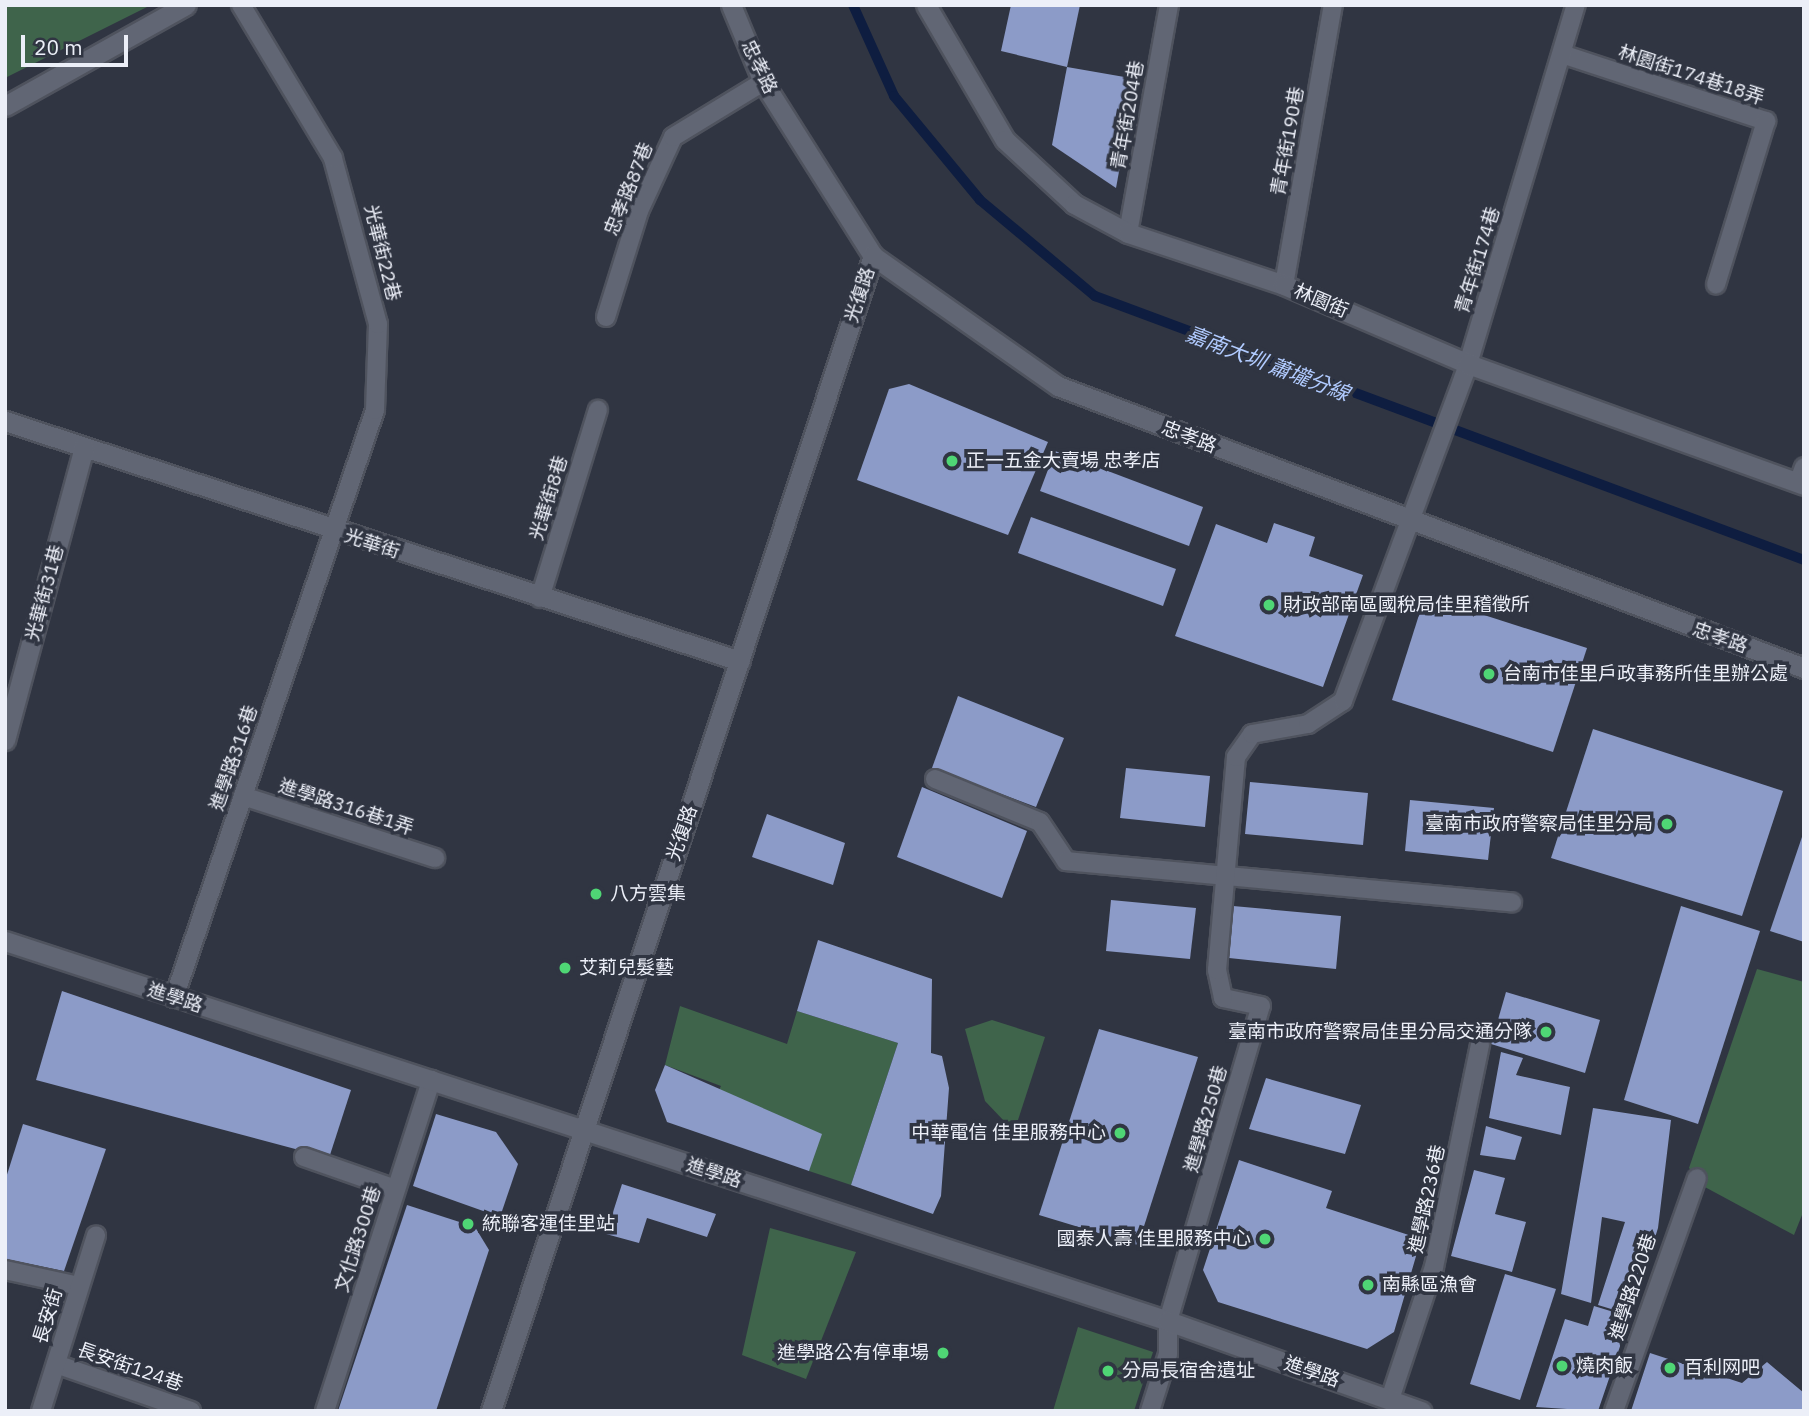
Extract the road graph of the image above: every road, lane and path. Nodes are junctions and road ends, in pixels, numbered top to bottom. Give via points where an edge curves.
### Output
1 (186, 5) edge
2 (241, 5) edge
3 (731, 5) edge
4 (926, 5) edge
5 (1169, 5) edge
6 (1334, 5) edge
7 (1576, 5) edge
8 (1562, 54) junction
9 (763, 82) junction
10 (5, 106) edge
11 (1128, 233) junction
12 (873, 256) junction
13 (1284, 285) junction
14 (1717, 285) dead end
15 (606, 317) dead end
16 (1468, 364) junction
17 (598, 410) dead end
18 (5, 421) edge
19 (84, 447) junction
20 (1802, 478) edge
21 (1410, 523) junction
22 (333, 532) junction
23 (540, 598) junction
24 (740, 661) junction
25 (1804, 668) edge
26 (5, 740) edge
27 (935, 779) dead end
28 (243, 796) junction
29 (435, 858) dead end
30 (1226, 873) junction
31 (1512, 902) dead end
32 (5, 941) edge
33 (174, 998) junction
34 (1480, 1044) dead end
35 (431, 1080) junction
36 (582, 1129) junction
37 (303, 1157) dead end
38 (1697, 1178) dead end
39 (396, 1189) junction
40 (96, 1235) dead end
41 (5, 1270) edge
42 (79, 1286) junction
43 (1168, 1321) junction
44 (55, 1364) junction
45 (1390, 1399) junction
46 (41, 1411) edge
47 (191, 1411) edge
48 (325, 1411) edge
49 (491, 1411) edge
50 (1150, 1411) edge
51 (1421, 1411) edge
52 (1614, 1411) edge

1 - 10 street
2 - 22 lane, 光華街22巷 via 333,158 359,236 378,324 375,410
3 - 9 street, 忠孝路
4 - 11 street, 林園街 via 1005,140 1073,204
5 - 11 lane, 青年街204巷
6 - 13 lane, 青年街190巷
7 - 8 lane, 青年街174巷
8 - 14 lane, 林園街174巷18弄 via 1766,121
8 - 16 lane, 青年街174巷
9 - 12 street, 忠孝路
9 - 15 lane, 忠孝路87巷 via 673,137 639,211
11 - 13 street, 林園街
12 - 21 street, 忠孝路 via 1058,386
12 - 24 street, 光復路
13 - 16 street, 林園街
16 - 20 street, 林園街
16 - 21 lane, 青年街174巷
17 - 23 lane, 光華街8巷
18 - 19 street, 光華街
19 - 22 street, 光華街
19 - 26 street, 光華街31巷
21 - 25 street, 忠孝路
21 - 30 lane, 進學路250巷 via 1343,701 1328,716 1241,742
22 - 23 street, 光華街
22 - 28 lane, 進學路316巷
23 - 24 street, 光華街
24 - 36 street, 光復路
27 - 30 lane via 1040,822 1066,861
28 - 29 lane, 進學路316巷1弄
28 - 33 lane, 進學路316巷
30 - 31 lane
30 - 43 lane, 進學路250巷 via 1217,970 1223,998 1261,1006
32 - 33 street, 進學路
33 - 35 street, 進學路
34 - 45 lane, 進學路236巷 via 1434,1267
35 - 36 street, 進學路
35 - 39 lane, 文化路300巷
36 - 43 street, 進學路
36 - 49 street, 光復路
37 - 39 lane
38 - 52 lane, 進學路220巷
39 - 48 lane, 文化路300巷
40 - 42 lane, 長安街
41 - 42 lane
42 - 44 lane, 長安街
43 - 45 street, 進學路
43 - 50 lane via 1168,1354
44 - 46 lane, 長安街
44 - 47 lane, 長安街124巷
45 - 51 street, 進學路

